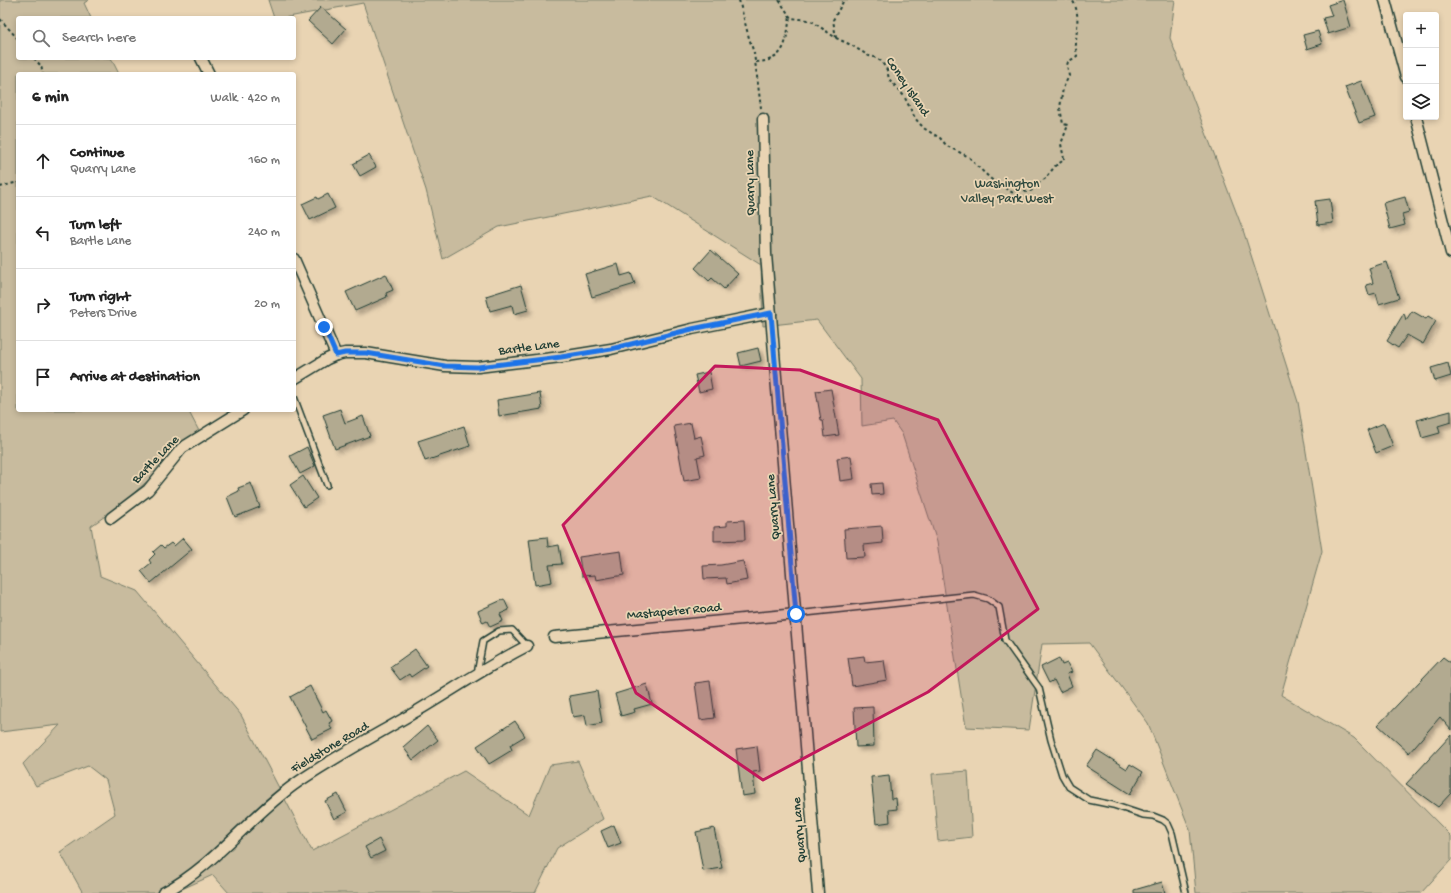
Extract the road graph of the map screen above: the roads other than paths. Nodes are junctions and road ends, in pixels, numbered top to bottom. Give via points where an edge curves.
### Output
1 (1385, 0) edge
2 (202, 60) edge
3 (1403, 66) edge
4 (208, 72) edge
5 (763, 119) road end
6 (1417, 120) edge
7 (1451, 253) edge
8 (296, 264) edge
9 (771, 313) junction
10 (336, 355) junction
11 (296, 378) edge
12 (296, 402) edge
13 (240, 412) edge
14 (327, 485) dead end
15 (111, 518) dead end
16 (796, 614) junction
17 (554, 636) dead end
18 (526, 646) joint
19 (477, 675) junction
20 (163, 893) edge
21 (818, 893) edge
22 (1186, 893) edge

1 - 3 street
2 - 4 street
5 - 9 street, Quarry Lane via 766,254
6 - 7 street
8 - 10 street
9 - 10 street, Bartle Lane via 611,349 478,367 445,366 366,353
9 - 16 street, Quarry Lane
10 - 11 street, Bartle Lane
12 - 14 lane
13 - 15 street, Bartle Lane via 182,448 148,490
16 - 17 street, Mastapeter Road
16 - 21 street, Quarry Lane
16 - 22 lane via 974,595 988,599 999,607 1005,640 1039,688 1062,775 1069,787 1089,800 1153,816 1168,824
18 - 19 street, Fieldstone Road
18 - 19 lane via 512,630 499,631 483,641
19 - 20 street, Fieldstone Road via 297,782 215,856

